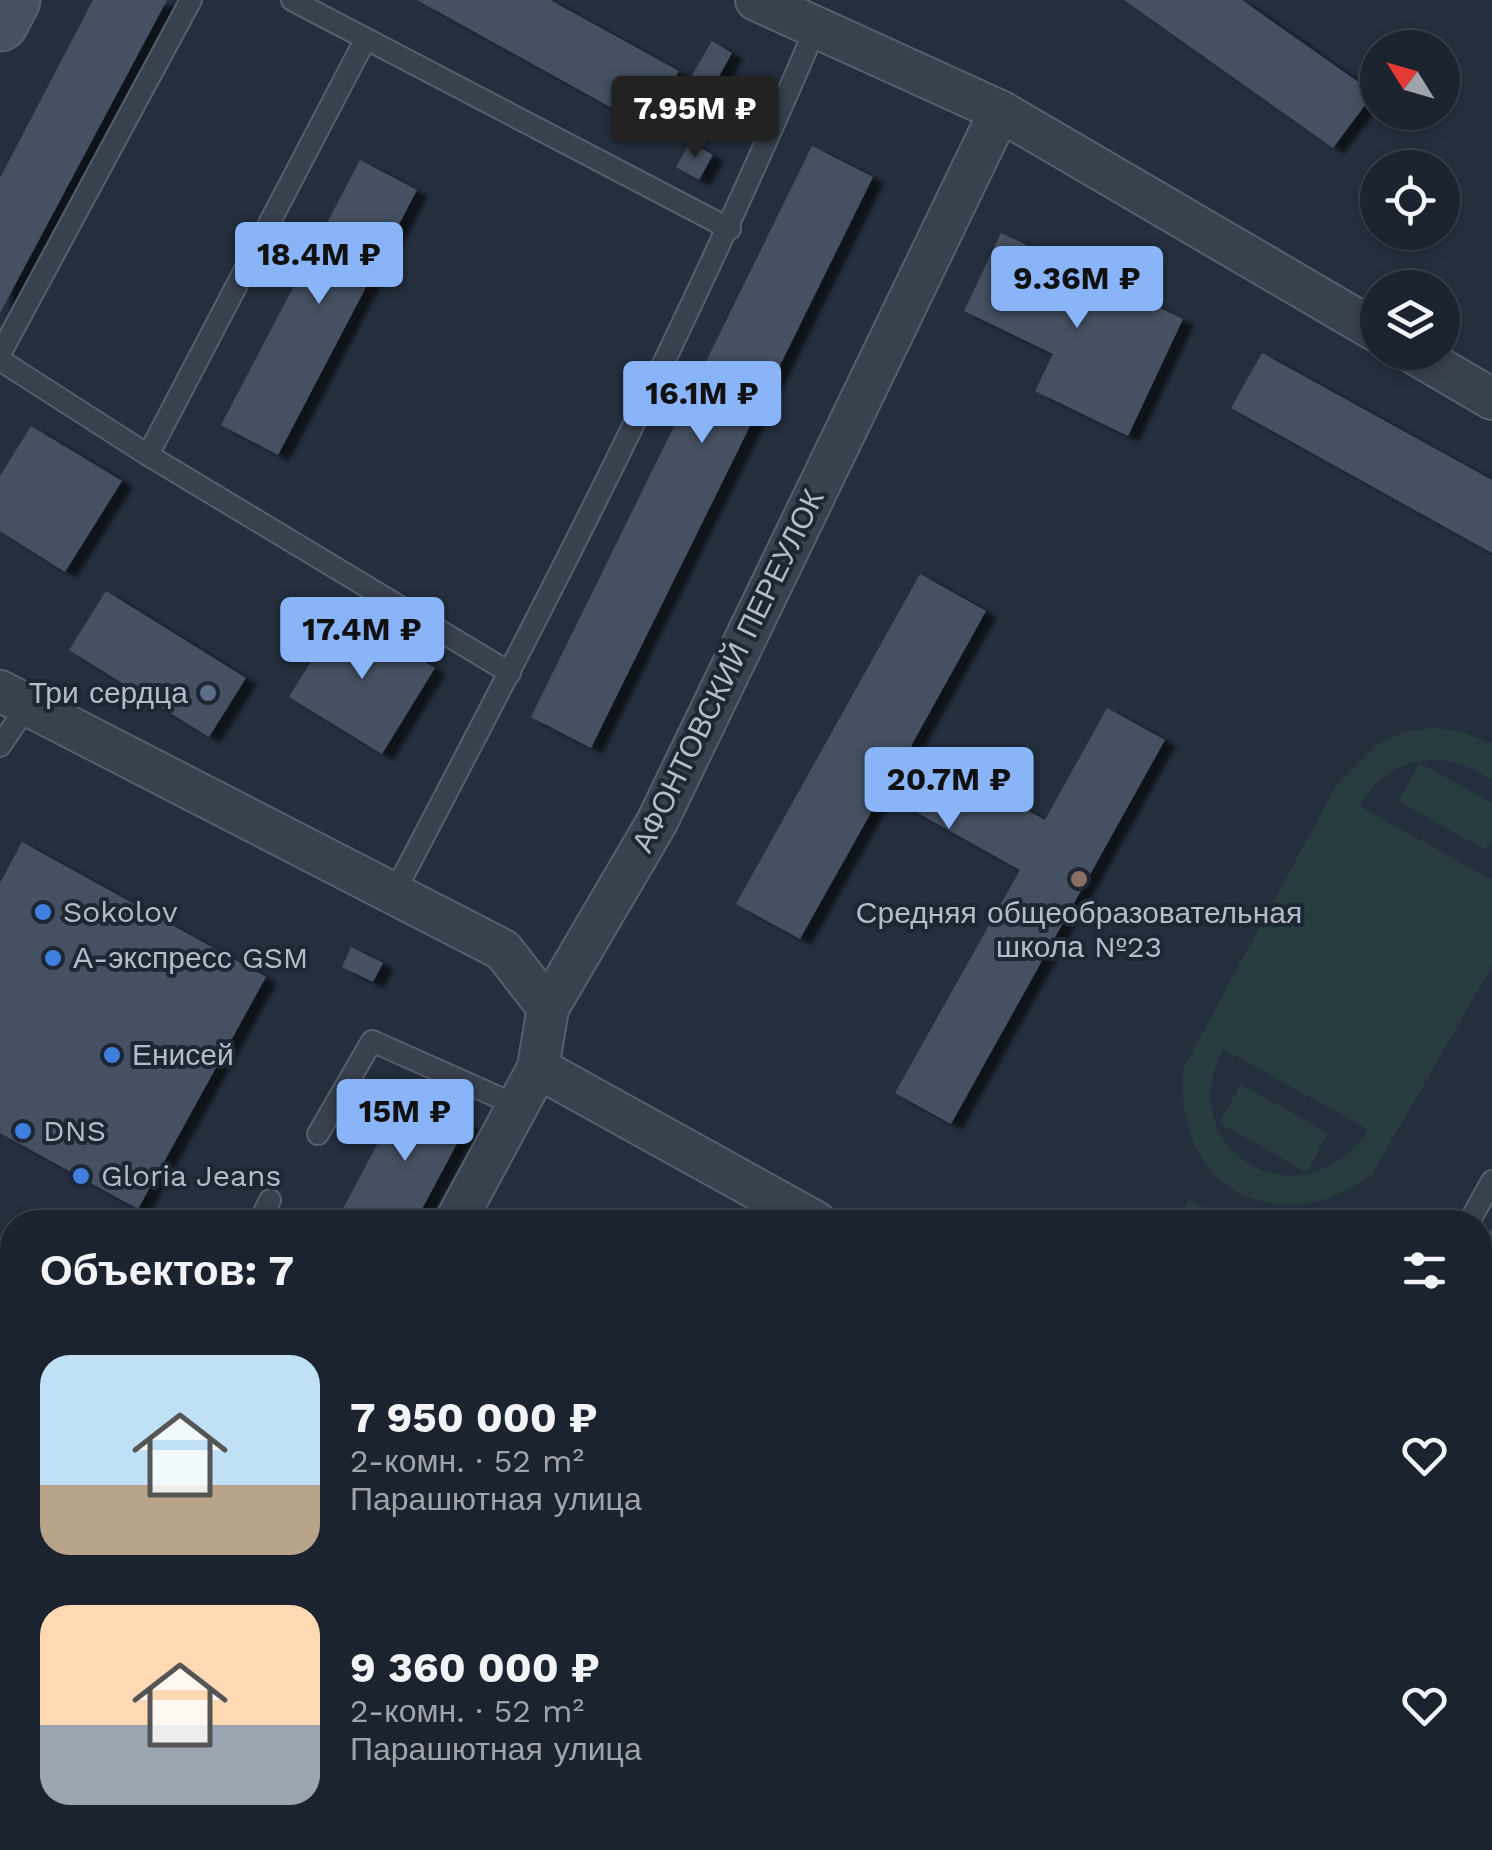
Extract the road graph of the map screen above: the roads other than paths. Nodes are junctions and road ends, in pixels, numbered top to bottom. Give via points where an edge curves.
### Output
1 (12, 0) edge
2 (191, 0) edge
3 (292, 0) edge
4 (756, 0) edge
5 (0, 23) edge
6 (816, 28) junction
7 (366, 40) junction
8 (1000, 111) junction
9 (730, 229) junction
10 (1360, 321) edge
11 (0, 357) edge
12 (1443, 370) edge
13 (1492, 399) edge
14 (148, 455) junction
15 (510, 673) junction
16 (14, 698) edge
17 (0, 746) edge
18 (393, 895) junction
19 (548, 1008) junction
20 (538, 1068) junction
21 (518, 1106) junction
22 (318, 1134) dead end
23 (1492, 1181) edge
24 (270, 1200) dead end
25 (265, 1210) edge
26 (462, 1210) edge
27 (794, 1210) edge
28 (1475, 1210) edge

1 - 5 main road
2 - 11 lane
3 - 7 lane
4 - 6 street
6 - 8 street
6 - 9 lane
7 - 9 lane
7 - 14 lane
8 - 10 street
8 - 19 street, АФОНТОВСКИЙ ПЕРЕУЛОК via 657,822
9 - 15 lane
11 - 14 lane
12 - 13 street
14 - 15 lane
15 - 18 lane
16 - 17 lane
16 - 18 street
18 - 19 street via 503,950
19 - 20 street, АФОНТОВСКИЙ ПЕРЕУЛОК
20 - 21 street, АФОНТОВСКИЙ ПЕРЕУЛОК
20 - 27 street
21 - 22 lane via 372,1041
21 - 26 street, АФОНТОВСКИЙ ПЕРЕУЛОК
23 - 28 lane
24 - 25 lane

